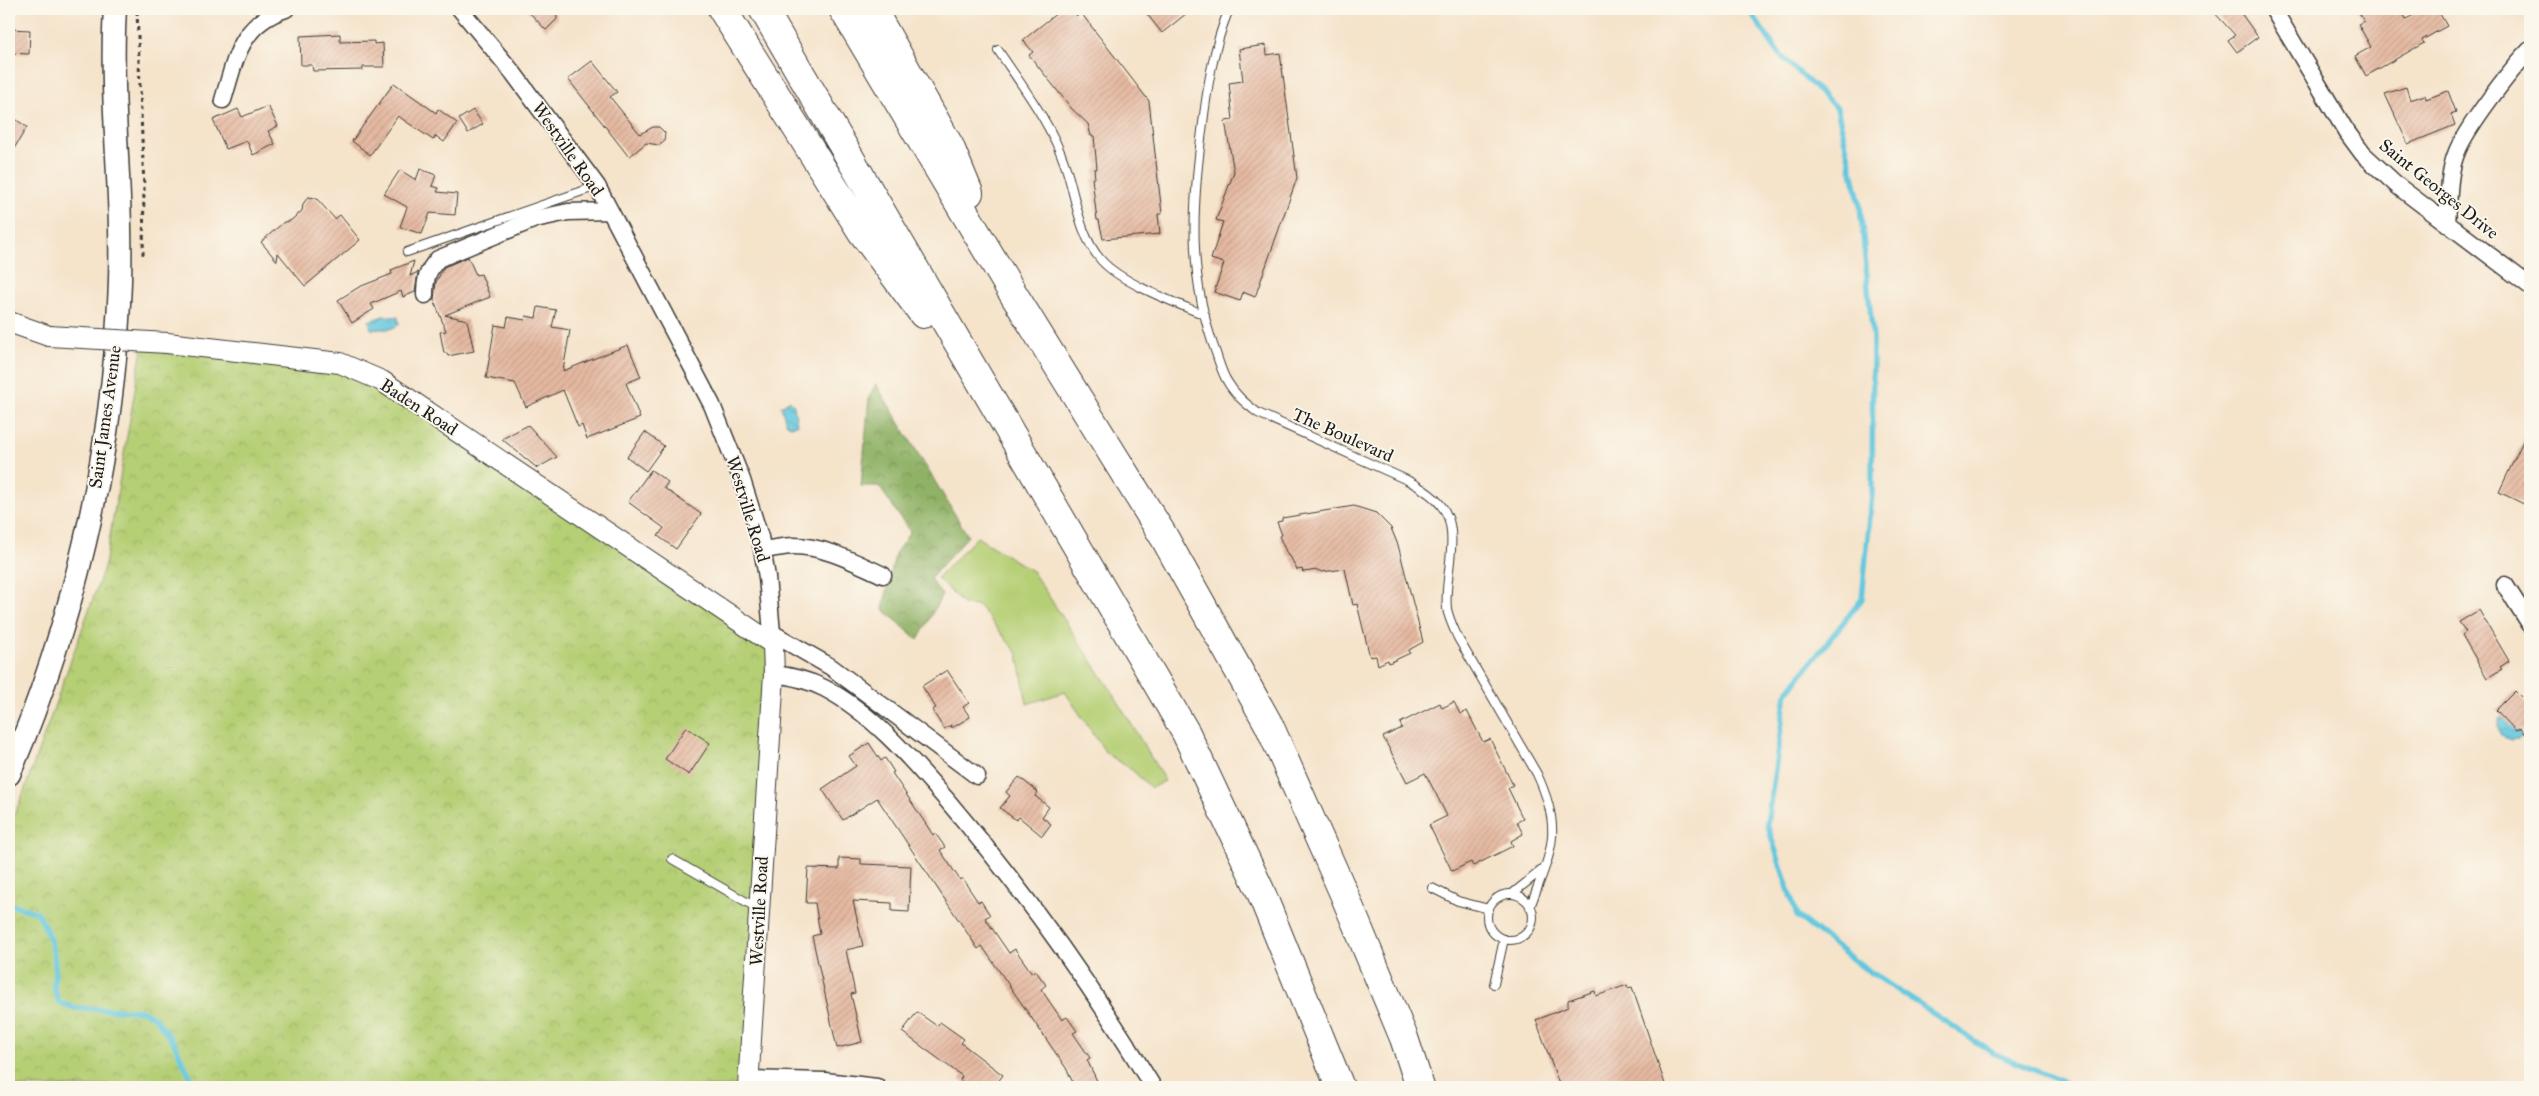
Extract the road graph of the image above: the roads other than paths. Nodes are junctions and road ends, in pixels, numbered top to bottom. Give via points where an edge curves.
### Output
1 (106, 9) edge
2 (115, 9) edge
3 (286, 9) edge
4 (460, 9) edge
5 (722, 9) edge
6 (763, 9) edge
7 (843, 9) edge
8 (872, 9) edge
9 (1229, 9) edge
10 (2273, 9) edge
11 (112, 47) junction
12 (998, 50) dead end
13 (2530, 50) edge
14 (223, 100) dead end
15 (597, 186) junction
16 (610, 211) junction
17 (2447, 223) junction
18 (408, 252) dead end
19 (2530, 286) edge
20 (1010, 287) junction
21 (425, 295) dead end
22 (1205, 315) junction
23 (9, 322) edge
24 (990, 400) junction
25 (763, 550) junction
26 (883, 575) dead end
27 (2505, 585) dead end
28 (2530, 624) edge
29 (772, 638) junction
30 (774, 674) junction
31 (9, 774) edge
32 (977, 776) dead end
33 (672, 859) dead end
34 (1545, 868) junction
35 (1432, 888) dead end
36 (1512, 894) junction
37 (1530, 907) junction
38 (759, 909) junction
39 (1488, 909) junction
40 (1504, 939) junction
41 (1494, 984) dead end
42 (748, 1083) edge
43 (877, 1087) edge
44 (1153, 1087) edge
45 (1340, 1087) edge
46 (1420, 1087) edge

1 - 11 main road, Saint James Avenue
2 - 11 main road, Saint James Avenue
3 - 14 street via 258,22 247,34
4 - 15 street, Westville Road via 514,74
5 - 24 highway via 862,232
6 - 24 highway
7 - 20 highway
8 - 20 highway via 950,147
9 - 22 lane, The Boulevard via 1218,38 1208,86 1192,224 1196,277
10 - 17 street, Saint Georges Drive via 2363,154 2399,187
11 - 31 main road, Saint James Avenue via 119,166 120,302 100,474 72,593 31,722
12 - 22 lane via 1054,140 1065,166 1074,203 1101,261 1156,294
13 - 17 street via 2518,62 2456,154
15 - 16 street, Westville Road
15 - 18 lane
16 - 21 street via 568,212 535,218 438,259 426,277
16 - 25 street, Westville Road via 712,405 742,480
17 - 19 street, Saint Georges Drive
20 - 46 highway via 1164,537 1269,725 1356,921 1404,1038
22 - 34 lane, The Boulevard via 1208,334 1226,380 1240,399 1267,418 1407,480 1440,502 1453,535 1447,609 1458,638 1512,727 1547,796 1554,833
23 - 29 street, Baden Road, bridge via 48,336 167,343 340,363 382,381
24 - 45 highway via 1186,733 1260,890
25 - 26 street via 794,546 814,549 843,557
25 - 29 street, Westville Road
27 - 28 street
29 - 30 street, Westville Road
29 - 32 street via 831,667
30 - 38 street, Westville Road
30 - 44 street via 796,677 824,688 883,732 914,761 1051,930
33 - 38 lane
34 - 36 lane
34 - 37 lane, The Boulevard
35 - 39 lane via 1458,901
36 - 37 lane via 1520,896
36 - 39 lane via 1498,898
37 - 40 lane via 1533,921 1526,934 1512,940
38 - 42 street, Westville Road
39 - 40 lane via 1492,931
40 - 41 lane
42 - 43 street via 826,1081

